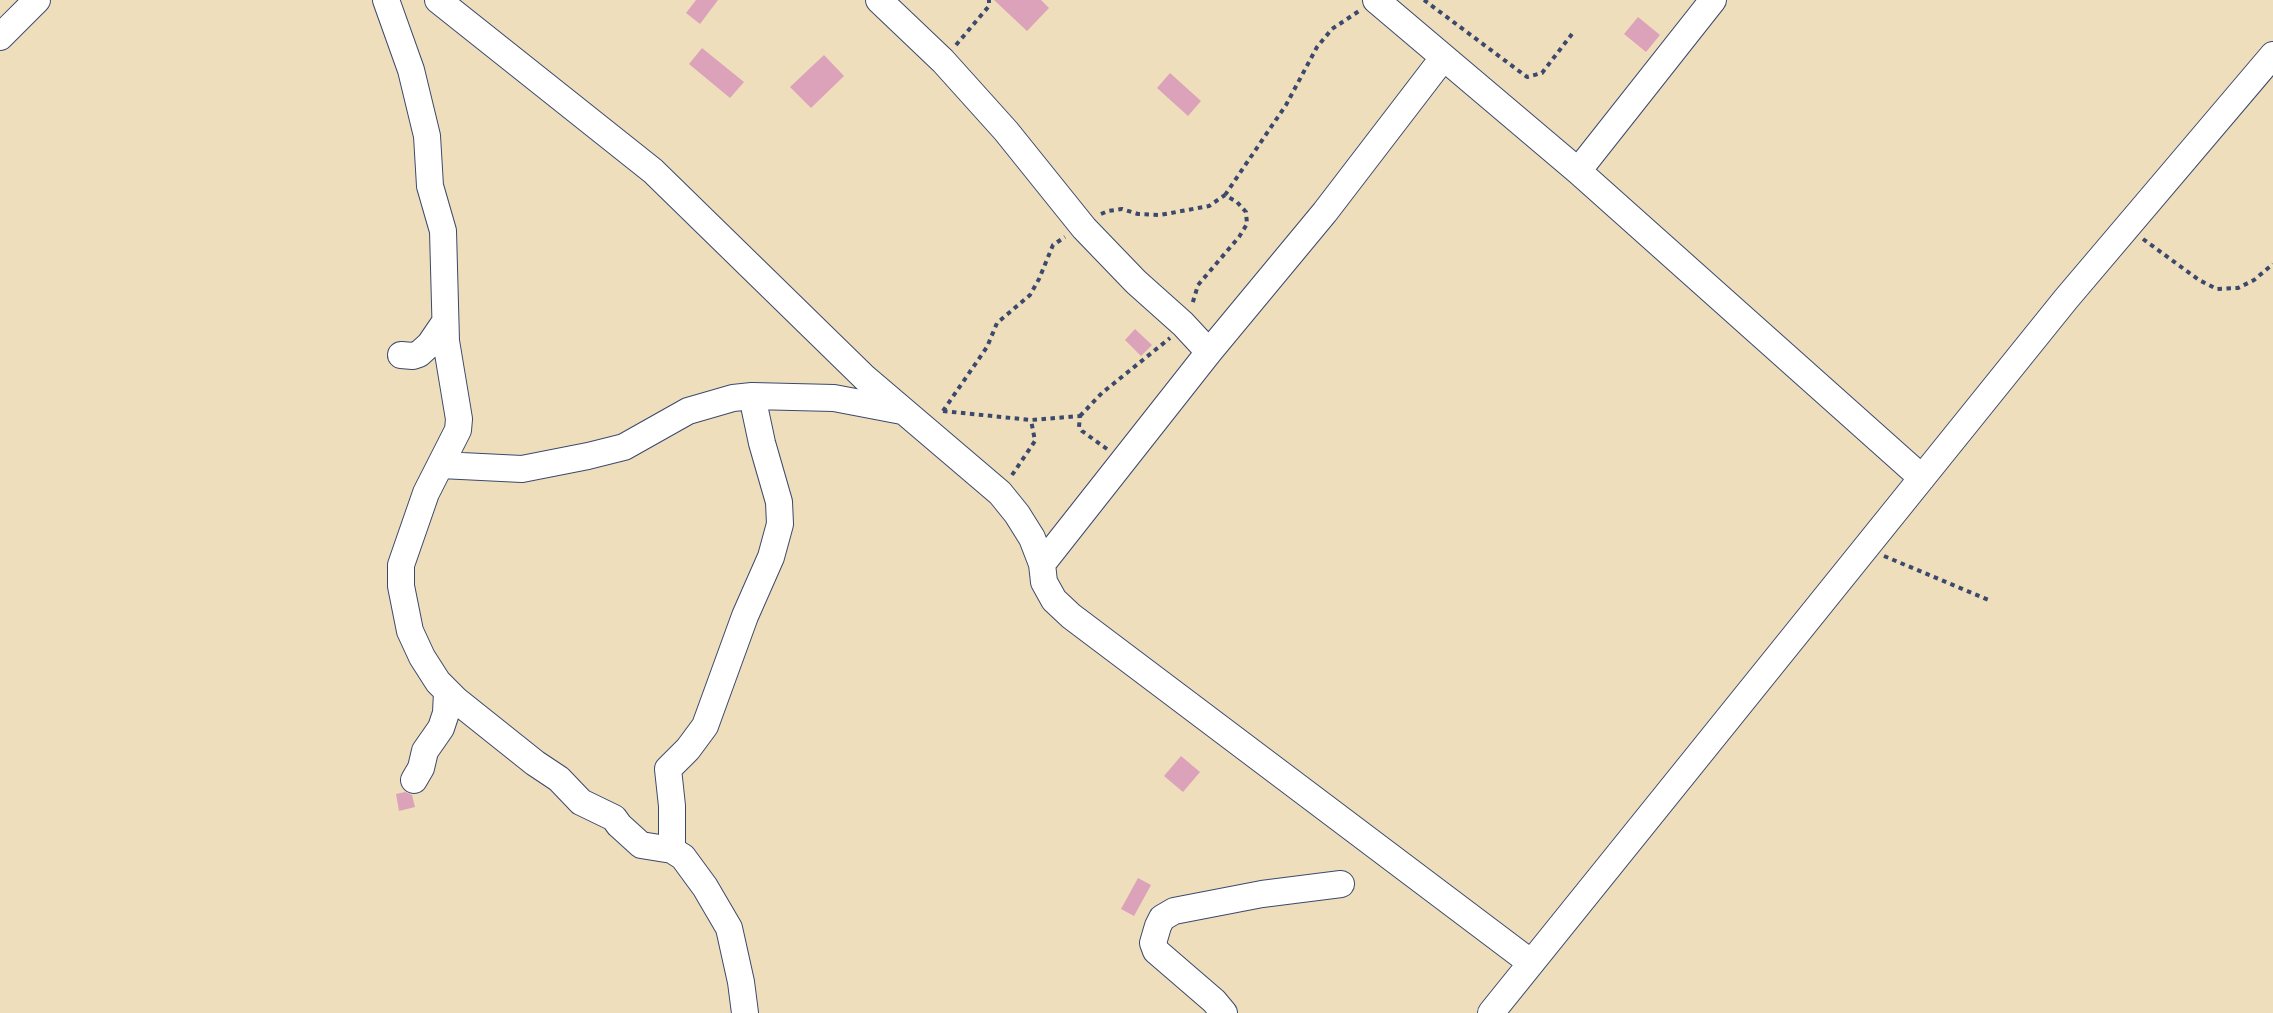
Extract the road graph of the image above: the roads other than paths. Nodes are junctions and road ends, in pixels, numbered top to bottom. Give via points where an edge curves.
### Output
1 (37, 0) edge
2 (386, 0) edge
3 (438, 0) edge
4 (879, 0) edge
5 (1713, 0) edge
6 (1371, 3) edge
7 (0, 37) edge
8 (2273, 55) edge
9 (1443, 58) junction
10 (1578, 171) junction
11 (445, 322) junction
12 (1209, 352) junction
13 (401, 355) dead end
14 (752, 396) junction
15 (905, 412) junction
16 (441, 465) junction
17 (1922, 478) junction
18 (1042, 564) junction
19 (447, 692) junction
20 (414, 780) dead end
21 (672, 850) junction
22 (1341, 884) dead end
23 (1530, 962) junction
24 (745, 1013) edge
25 (1224, 1013) edge
26 (1491, 1013) edge

1 - 7 street
2 - 11 street via 411,70 427,136 430,186 443,231
3 - 15 street via 653,171 865,378
4 - 12 street via 943,61 1006,131 1084,228
5 - 10 street
6 - 9 street
8 - 17 street via 2066,299
9 - 10 street
9 - 12 street via 1325,212
10 - 17 street
11 - 13 street via 419,354
11 - 16 street via 459,419 458,430
12 - 18 street
14 - 15 street via 834,398
14 - 16 street via 688,411 624,447 568,461 522,469
14 - 21 street via 779,502 780,524 771,557 744,616 705,726 668,769
15 - 18 street via 1000,492 1032,538
16 - 19 street via 404,551 400,574 414,642
17 - 23 street
18 - 23 street via 1044,582 1054,600 1071,615
19 - 20 street via 441,728 425,751
19 - 21 street via 559,779 581,802 615,818 641,845
21 - 24 street via 683,857 705,887 729,928
22 - 25 street via 1174,910 1162,918 1153,943 1156,951
23 - 26 street

